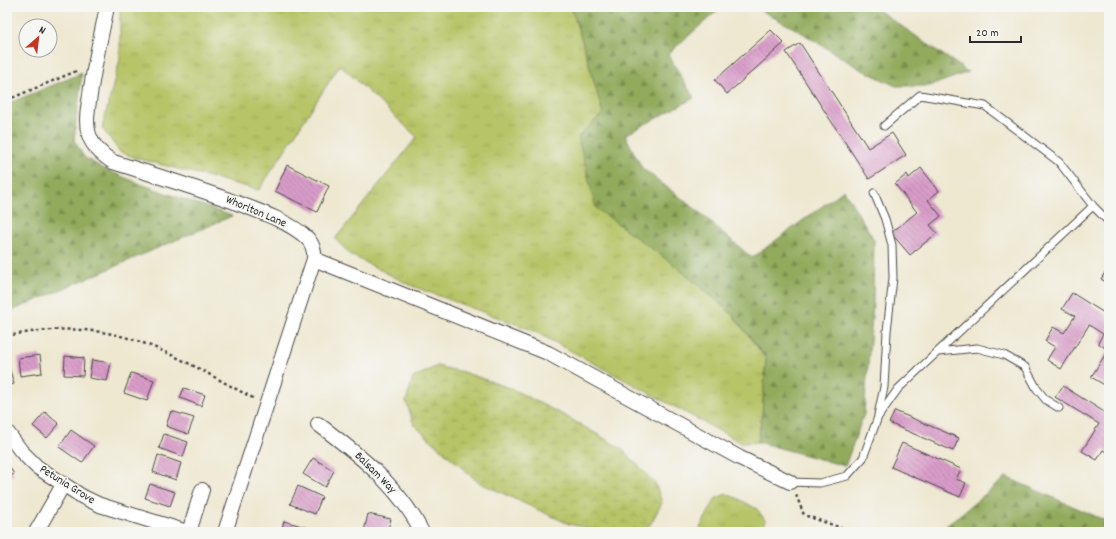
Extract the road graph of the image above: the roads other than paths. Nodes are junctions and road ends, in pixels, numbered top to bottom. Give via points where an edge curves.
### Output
1 (107, 7) edge
2 (884, 126) dead end
3 (874, 193) dead end
4 (1094, 206) junction
5 (1109, 222) edge
6 (314, 259) junction
7 (938, 352) junction
8 (1059, 408) dead end
9 (878, 417) junction
10 (318, 424) dead end
11 (7, 432) edge
12 (790, 482) joint
13 (63, 485) junction
14 (202, 490) dead end
15 (36, 532) edge
16 (188, 532) edge
17 (225, 532) edge
18 (422, 532) edge

1 - 6 street, Whorlton Lane via 87,114 89,134 96,148 113,162 279,220 308,239 313,247
2 - 4 lane via 920,95 985,106 1059,162
3 - 9 lane via 892,245 893,278 884,387
4 - 5 lane
4 - 7 lane
6 - 12 street via 548,353 740,458
6 - 17 street
7 - 8 lane via 977,348 1004,355 1026,367 1037,389 1046,400
7 - 9 lane via 898,389
9 - 12 lane via 863,458 847,476 820,483
10 - 18 street, Balsam Way via 363,459 386,481 402,500
11 - 13 street, Petunia Grove via 37,467
13 - 15 street
13 - 16 street, Petunia Grove via 100,505
14 - 16 street, Petunia Grove

